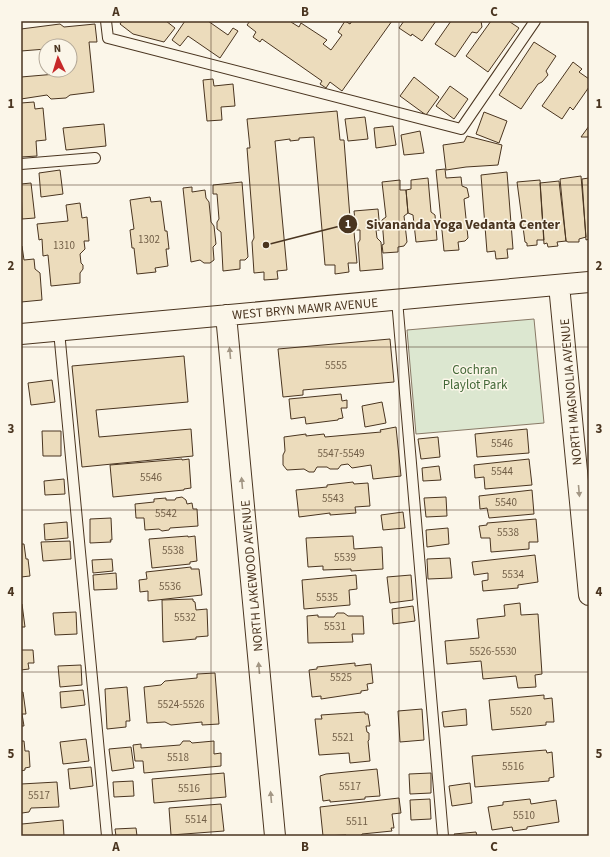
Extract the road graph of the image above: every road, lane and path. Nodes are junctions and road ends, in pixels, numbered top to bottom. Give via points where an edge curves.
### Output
1 (106, 21) edge
2 (536, 21) edge
3 (95, 158) dead end
4 (21, 164) edge
5 (589, 282) edge
6 (559, 285) junction
7 (397, 300) junction
8 (226, 315) junction
9 (59, 331) junction
10 (21, 334) edge
11 (589, 595) edge
12 (107, 836) edge
13 (275, 836) edge
14 (443, 836) edge

1 - 2 lane via 108,38 461,129
3 - 4 lane
5 - 6 street, WEST BRYN MAWR AVENUE
6 - 7 street, WEST BRYN MAWR AVENUE
6 -> 11 street, NORTH MAGNOLIA AVENUE
7 - 8 street, WEST BRYN MAWR AVENUE
7 - 14 lane
8 - 9 street, WEST BRYN MAWR AVENUE
13 -> 8 street, NORTH LAKEWOOD AVENUE
9 - 10 street, WEST BRYN MAWR AVENUE
9 - 12 lane

